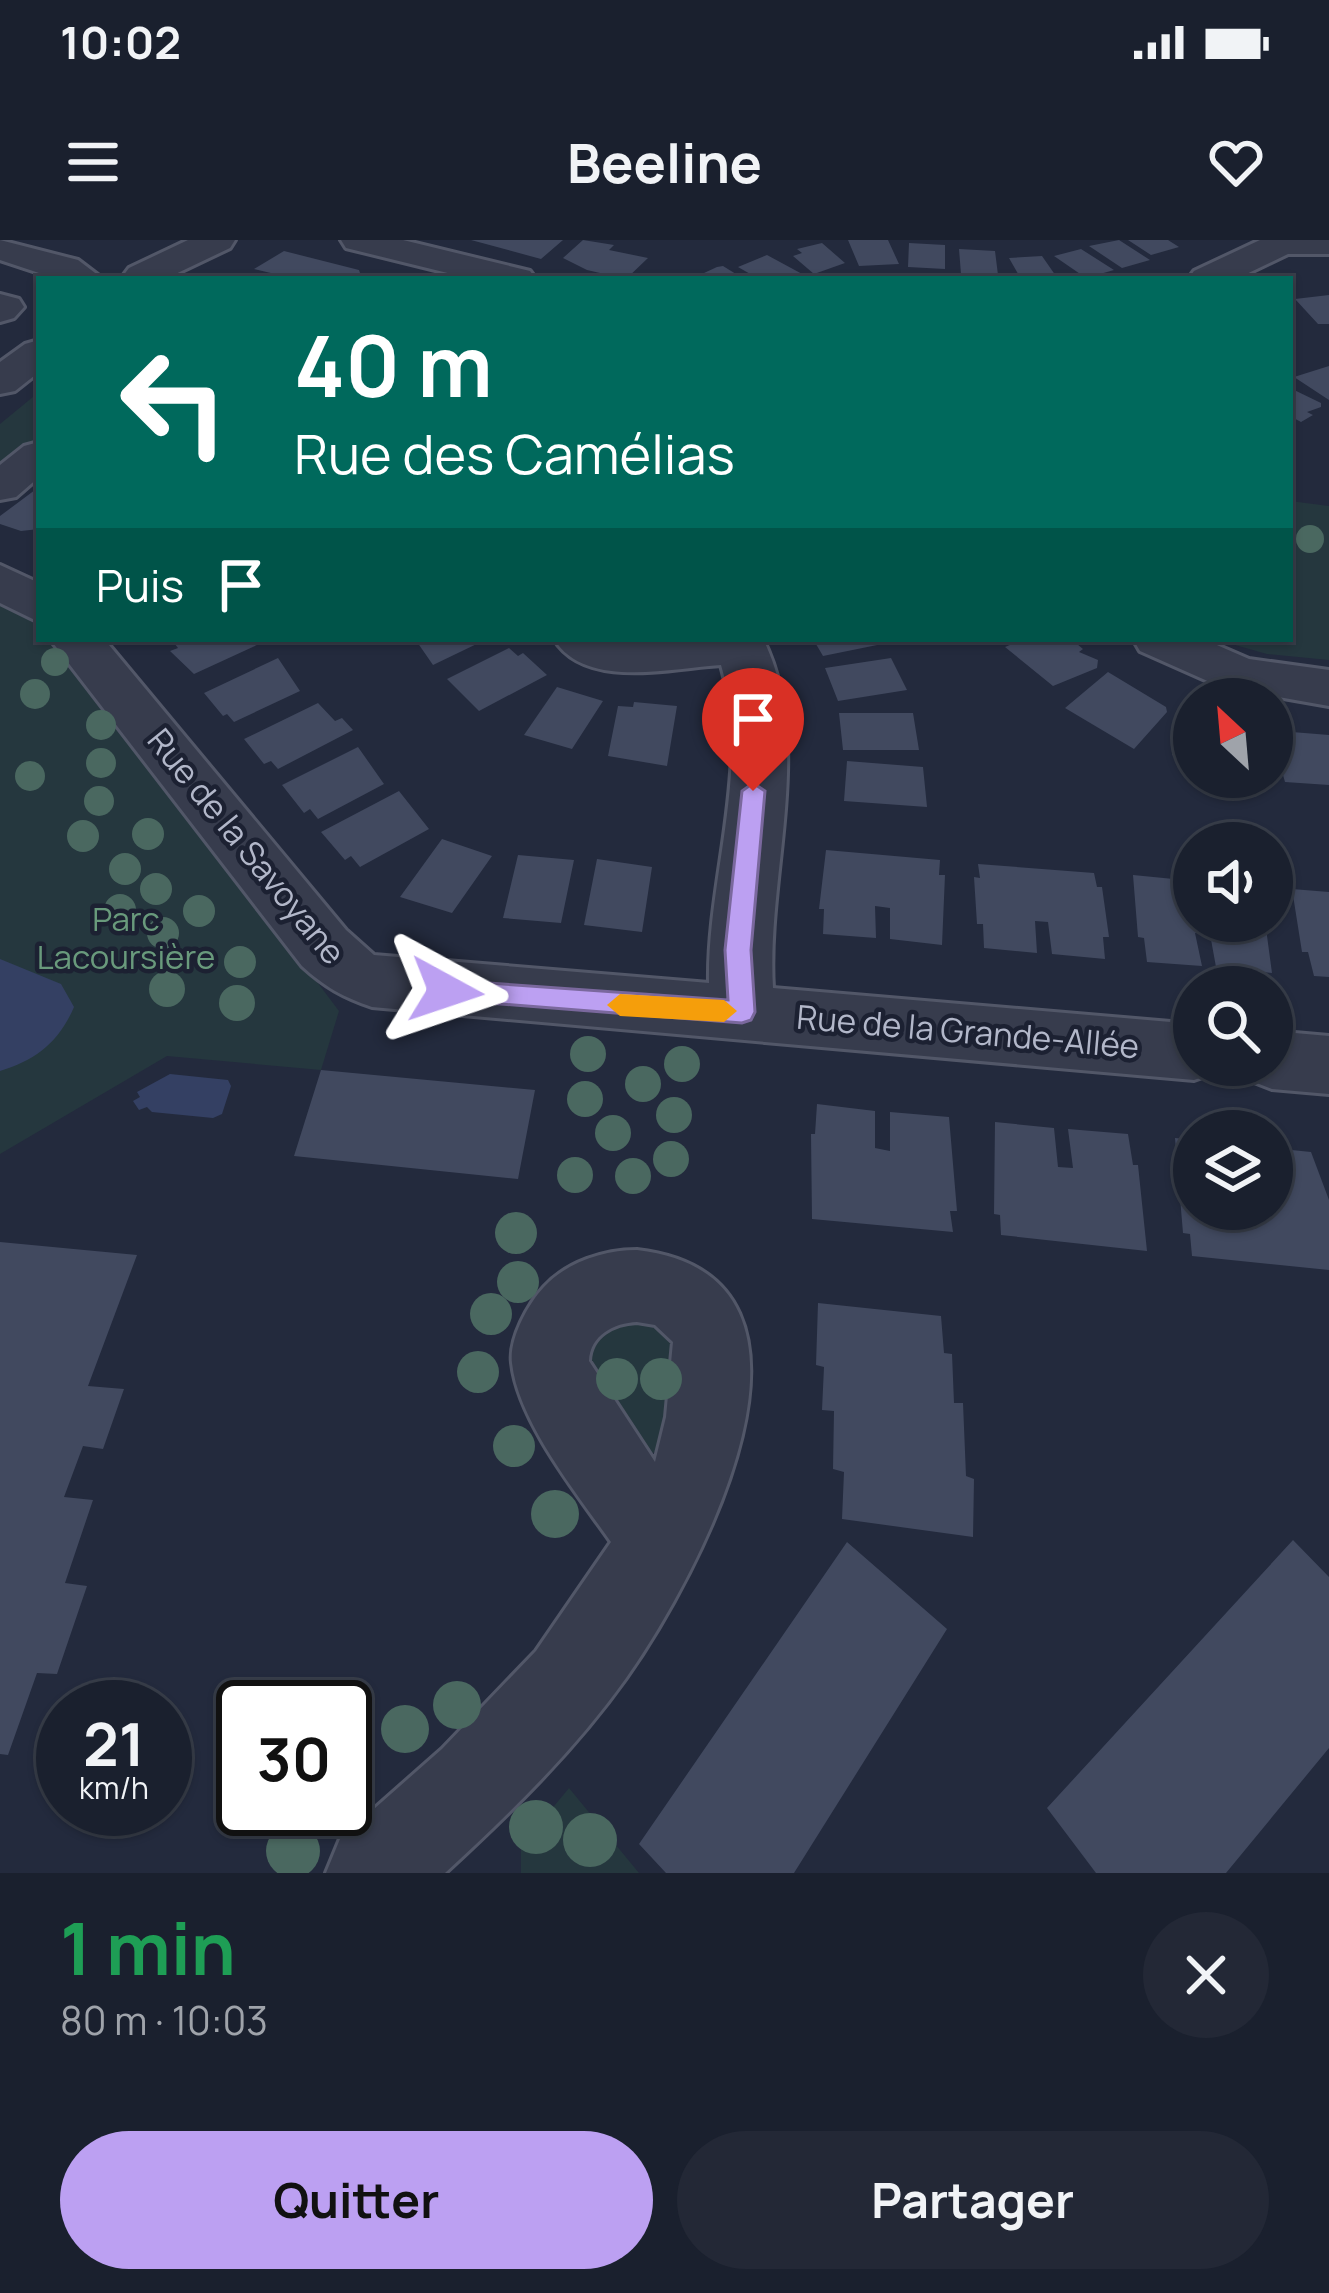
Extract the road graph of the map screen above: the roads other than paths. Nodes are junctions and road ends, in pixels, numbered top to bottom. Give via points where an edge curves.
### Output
1 (88, 240) edge
2 (182, 240) edge
3 (217, 240) edge
4 (359, 240) edge
5 (0, 249) edge
6 (1321, 262) edge
7 (69, 272) edge
8 (1223, 273) edge
9 (142, 276) edge
10 (144, 276) edge
11 (505, 276) edge
12 (36, 354) edge
13 (0, 382) edge
14 (36, 457) edge
15 (0, 487) edge
16 (0, 580) edge
17 (36, 604) edge
18 (78, 642) edge
19 (585, 642) edge
20 (1166, 642) edge
21 (740, 643) edge
22 (1329, 688) edge
23 (742, 1012) junction
24 (1173, 1050) edge
25 (1293, 1062) edge
26 (1329, 1065) edge
27 (659, 1538) dead end
28 (374, 1873) edge

1 - 7 street
2 - 9 street
3 - 10 street
4 - 11 street
5 - 7 street
6 - 8 street
12 - 13 street
14 - 15 street
16 - 17 street
18 - 23 street, Rue de la Savoyane via 352,973 404,987
19 - 21 street via 614,656
20 - 22 street via 1240,675
21 - 23 street via 758,736 738,950
23 - 24 street, Rue de la Grande-Allée
25 - 26 street
27 - 28 street via 621,1610 569,1680 503,1755

